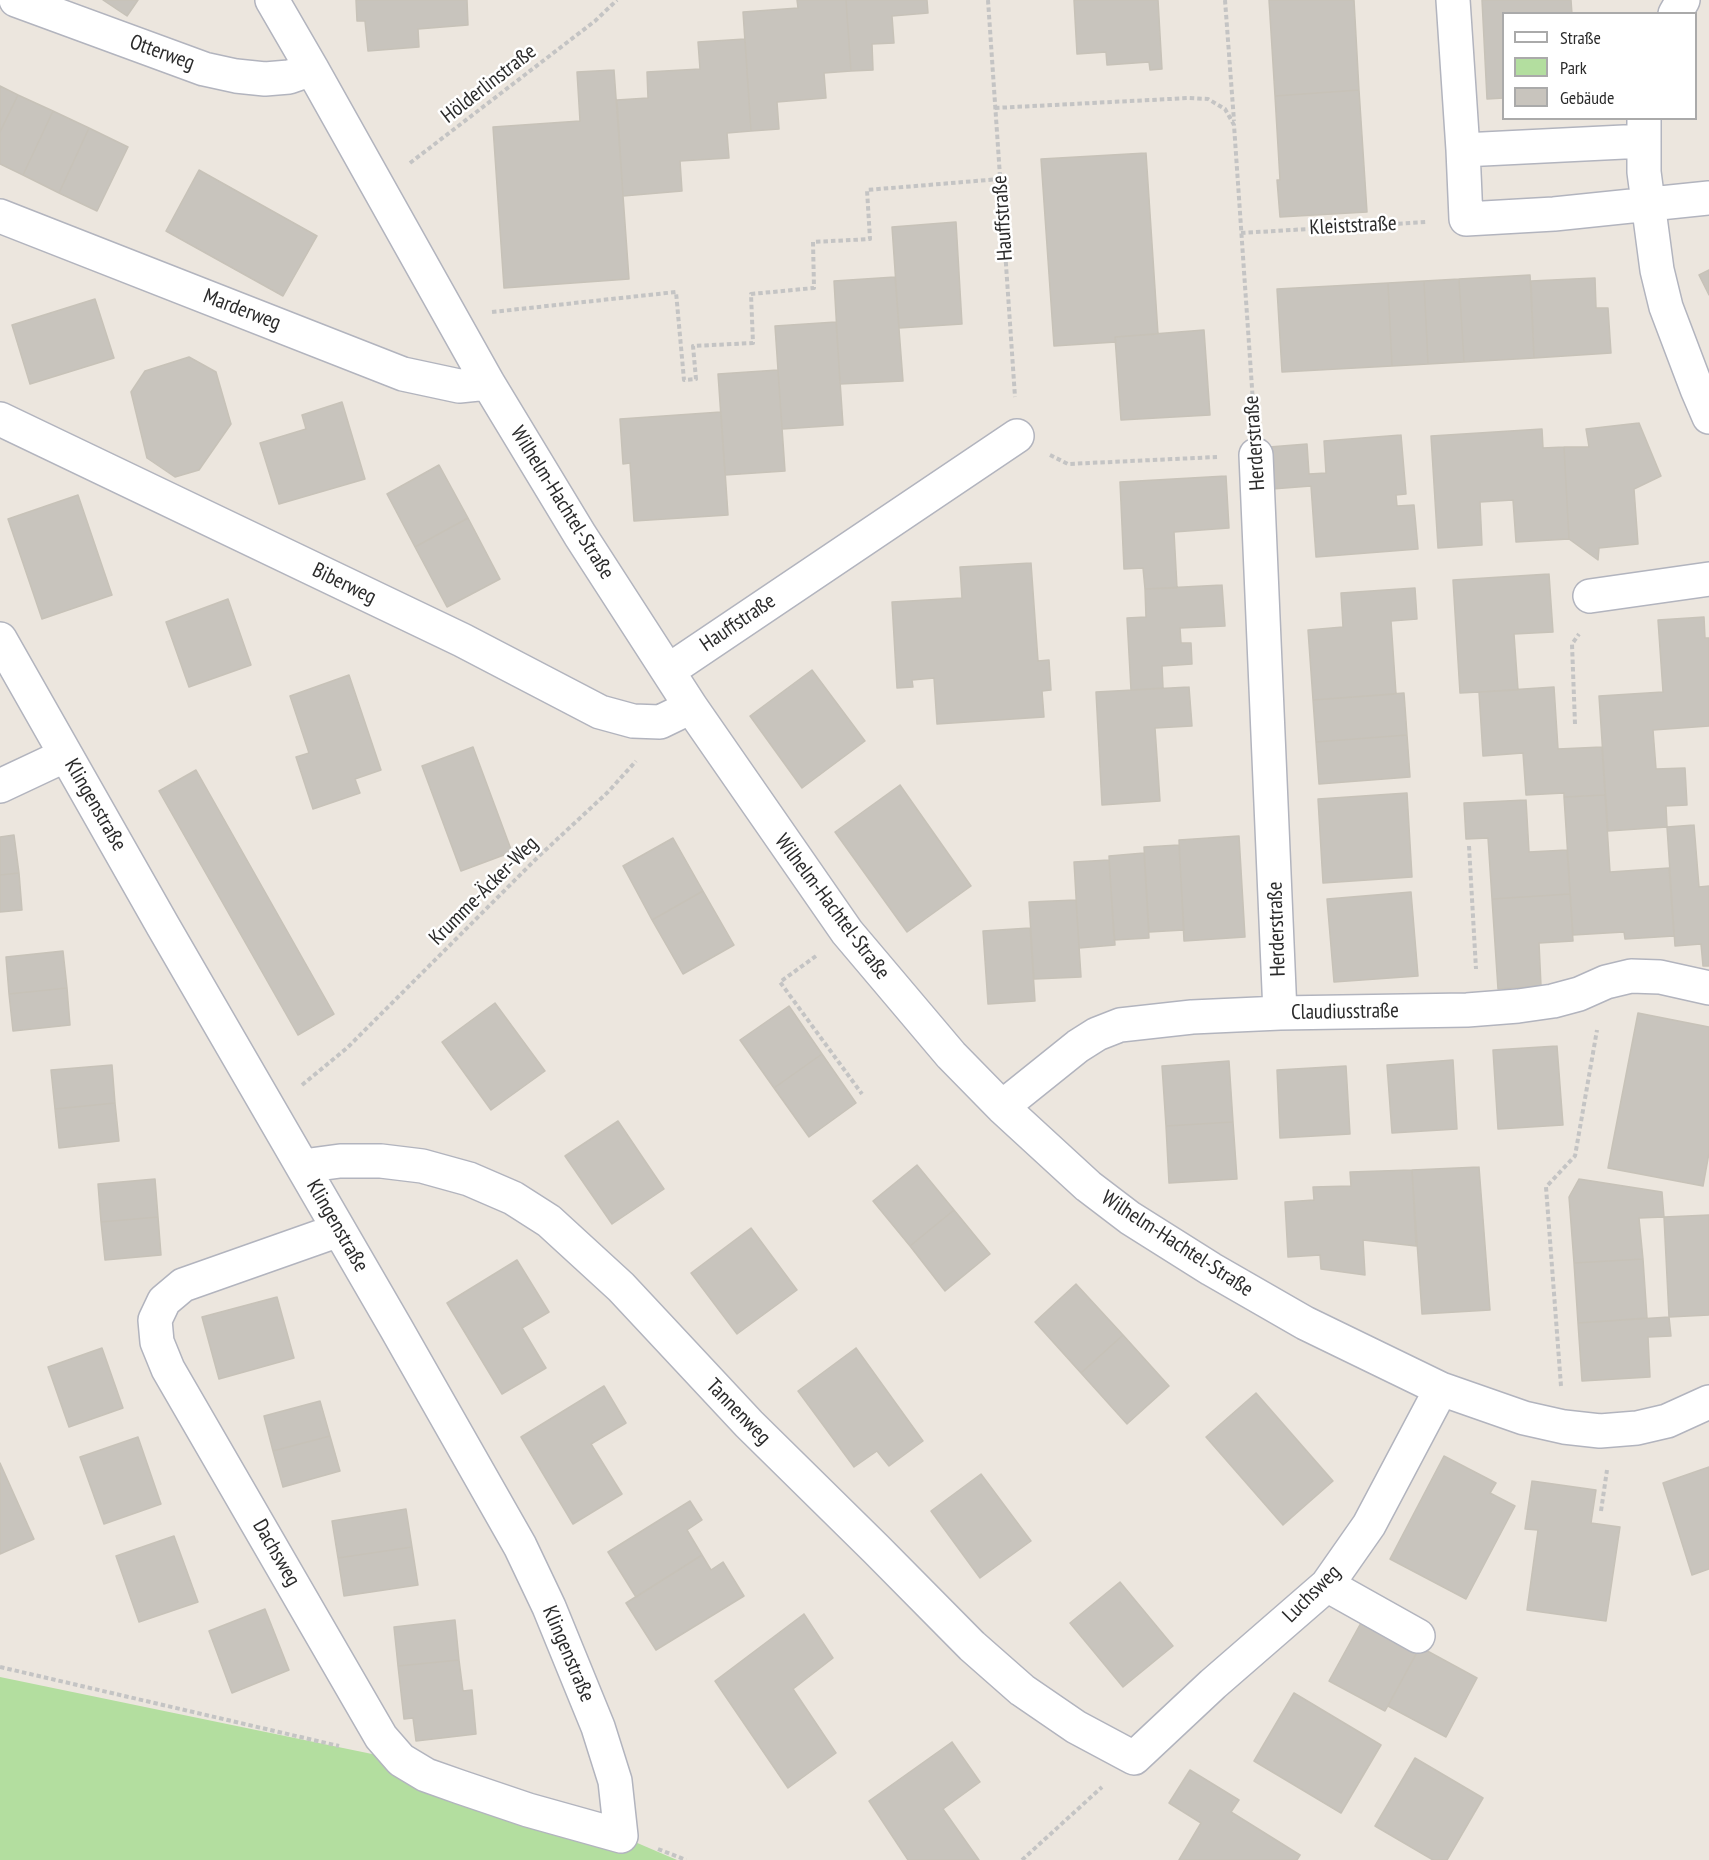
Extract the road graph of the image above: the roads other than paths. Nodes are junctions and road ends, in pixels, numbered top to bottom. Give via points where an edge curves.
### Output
1 (16, 0) edge
2 (272, 0) edge
3 (1453, 0) edge
4 (312, 69) junction
5 (1644, 130) edge
6 (1463, 150) junction
7 (1709, 198) edge
8 (1647, 204) junction
9 (0, 216) edge
10 (488, 383) junction
11 (1709, 417) edge
12 (0, 419) edge
13 (1017, 436) road end
14 (1256, 455) road end
15 (1709, 579) edge
16 (1598, 595) road end
17 (0, 639) edge
18 (668, 671) junction
19 (691, 707) junction
20 (66, 755) junction
21 (0, 786) edge
22 (1709, 988) edge
23 (1280, 1013) junction
24 (1002, 1107) junction
25 (303, 1166) junction
26 (339, 1230) junction
27 (1441, 1389) junction
28 (1709, 1402) edge
29 (1327, 1585) junction
30 (1418, 1636) dead end
31 (1134, 1758) joint
32 (621, 1836) joint

1 - 4 street, Otterweg via 204,69 265,79
2 - 4 street, Wilhelm-Hachtel-Straße
3 - 6 street
4 - 10 street, Wilhelm-Hachtel-Straße
5 - 6 street
5 - 8 street
6 - 8 street via 1466,219
7 - 8 street
8 - 11 street via 1666,307
9 - 10 street, Marderweg via 395,371 459,386
10 - 18 street, Wilhelm-Hachtel-Straße
12 - 19 street, Biberweg via 462,639 600,712 633,721 660,722
13 - 18 street, Hauffstraße
14 - 23 street, Herderstraße
15 - 16 street
17 - 20 street, Klingenstraße
18 - 19 street, Wilhelm-Hachtel-Straße
19 - 24 street, Wilhelm-Hachtel-Straße via 848,932 951,1055
20 - 21 street
20 - 25 street, Klingenstraße
22 - 23 street, Claudiusstraße via 1630,976 1553,1001 1479,1009
23 - 24 street, Claudiusstraße via 1120,1025 1078,1046
24 - 27 street, Wilhelm-Hachtel-Straße via 1088,1186 1130,1218 1305,1323
25 - 26 street, Klingenstraße
25 - 31 street, Tannenweg via 340,1161 422,1166 470,1179 513,1198 549,1221 621,1287 765,1440 972,1646 1022,1690 1076,1727
26 - 32 street, Klingenstraße via 514,1536 549,1607 598,1727 615,1781
26 - 32 street, Dachsweg via 183,1285 164,1301 155,1320 157,1342 168,1369 381,1737 401,1760 426,1775 460,1787
27 - 28 street, Wilhelm-Hachtel-Straße via 1524,1418 1600,1431 1667,1421
27 - 29 street, Luchsweg via 1369,1525
29 - 30 street
29 - 31 street, Luchsweg

